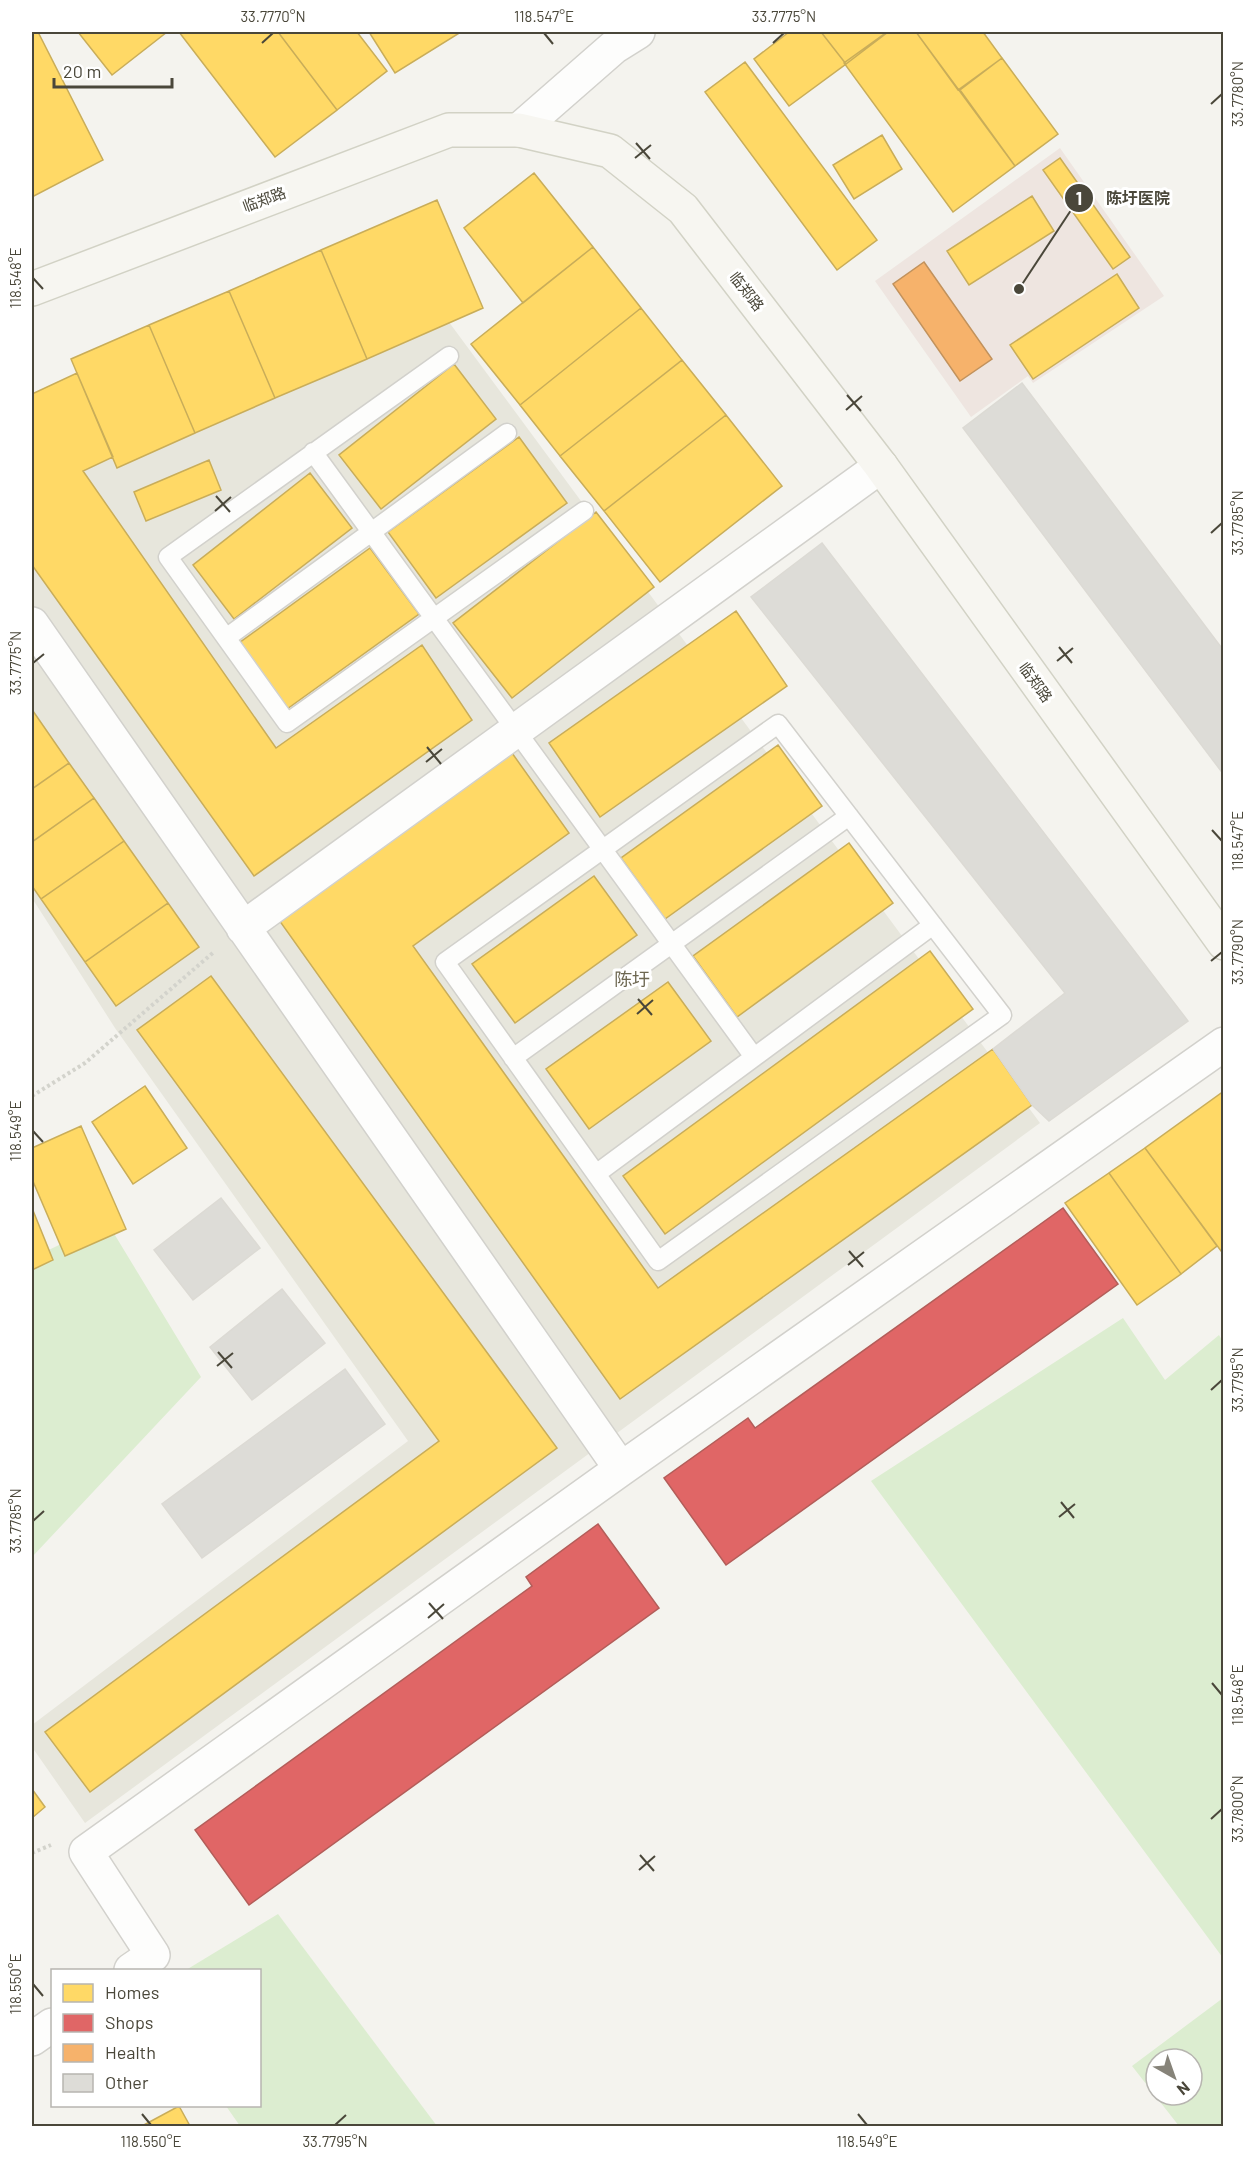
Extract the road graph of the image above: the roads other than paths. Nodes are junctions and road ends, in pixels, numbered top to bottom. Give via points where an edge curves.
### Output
1 (618, 37) edge
2 (519, 130) junction
3 (32, 288) edge
4 (449, 356) dead end
5 (507, 433) dead end
6 (313, 452) junction
7 (881, 466) junction
8 (584, 511) dead end
9 (371, 532) junction
10 (434, 618) junction
11 (32, 624) edge
12 (226, 638) junction
13 (515, 730) junction
14 (849, 816) junction
15 (603, 849) junction
16 (933, 925) junction
17 (243, 928) junction
18 (1224, 943) edge
19 (672, 944) junction
20 (1224, 1044) edge
21 (754, 1057) junction
22 (513, 1058) junction
23 (596, 1174) junction
24 (621, 1469) junction
25 (134, 1969) edge
26 (51, 2026) edge
27 (32, 2039) edge

1 - 2 street
2 - 3 main road, 临郑路 via 448,130
2 - 7 main road, 临郑路 via 610,151 683,209
4 - 6 lane
5 - 9 lane
6 - 9 lane
6 - 12 lane via 168,557
7 - 13 street
7 - 18 main road, 临郑路
8 - 10 lane
9 - 10 lane
9 - 12 lane
10 - 12 lane via 287,723
10 - 13 lane
11 - 17 street
13 - 15 lane
13 - 17 street
14 - 15 lane via 778,724
14 - 16 lane
14 - 19 lane
15 - 19 lane
15 - 22 lane via 446,962
16 - 21 lane
16 - 23 lane via 1002,1015 658,1261
17 - 24 street
19 - 21 lane
19 - 22 lane
20 - 24 street
21 - 23 lane
22 - 23 lane
24 - 25 street via 86,1852 153,1955
26 - 27 street

